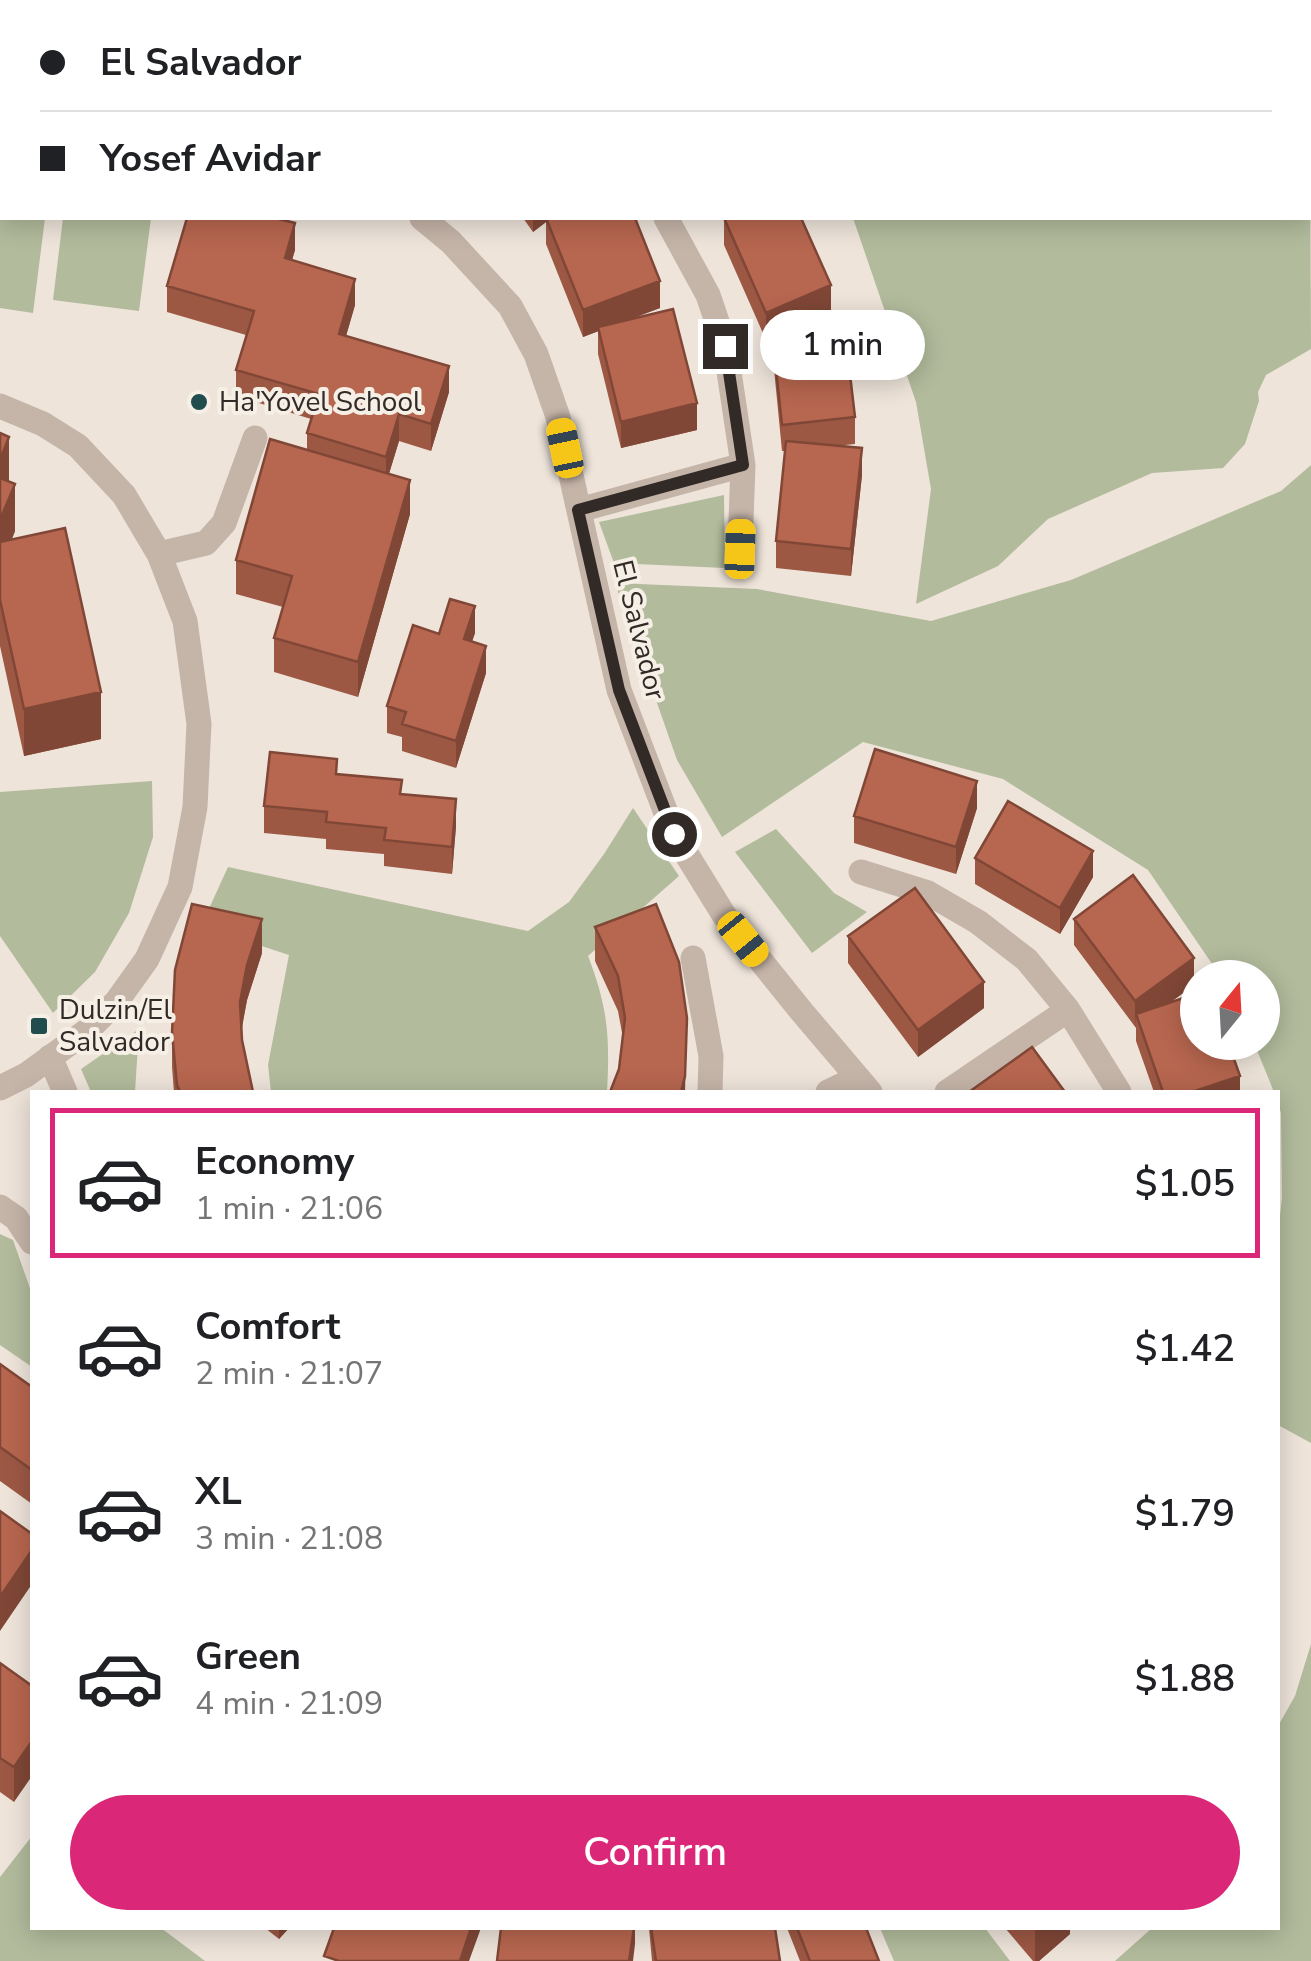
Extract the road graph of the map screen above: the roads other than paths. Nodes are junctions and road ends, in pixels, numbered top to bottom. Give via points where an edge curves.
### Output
1 (424, 220) edge
2 (667, 220) edge
3 (0, 406) edge
4 (254, 438) dead end
5 (743, 465) junction
6 (578, 510) junction
7 (740, 549) dead end
8 (158, 554) junction
9 (862, 872) dead end
10 (693, 958) dead end
11 (1068, 1010) junction
12 (50, 1058) junction
13 (864, 1085) edge
14 (0, 1088) edge
15 (64, 1090) edge
16 (710, 1090) edge
17 (838, 1090) edge
18 (950, 1090) edge
19 (1118, 1090) edge
20 (0, 1208) edge
21 (30, 1239) edge

1 - 6 street, El Salvador via 510,306 536,354
2 - 5 street via 708,295 725,346
3 - 8 street via 78,446 124,495
4 - 8 street via 224,524 206,543
5 - 6 street
5 - 7 street
6 - 13 street, El Salvador via 619,690 674,834 724,914
8 - 12 street via 184,621 199,724 180,887 147,959 117,1001
9 - 11 street via 928,894 978,922 1027,960
10 - 16 street via 711,1056
11 - 18 street
11 - 19 street
12 - 14 street
12 - 15 street
13 - 17 street
20 - 21 street

